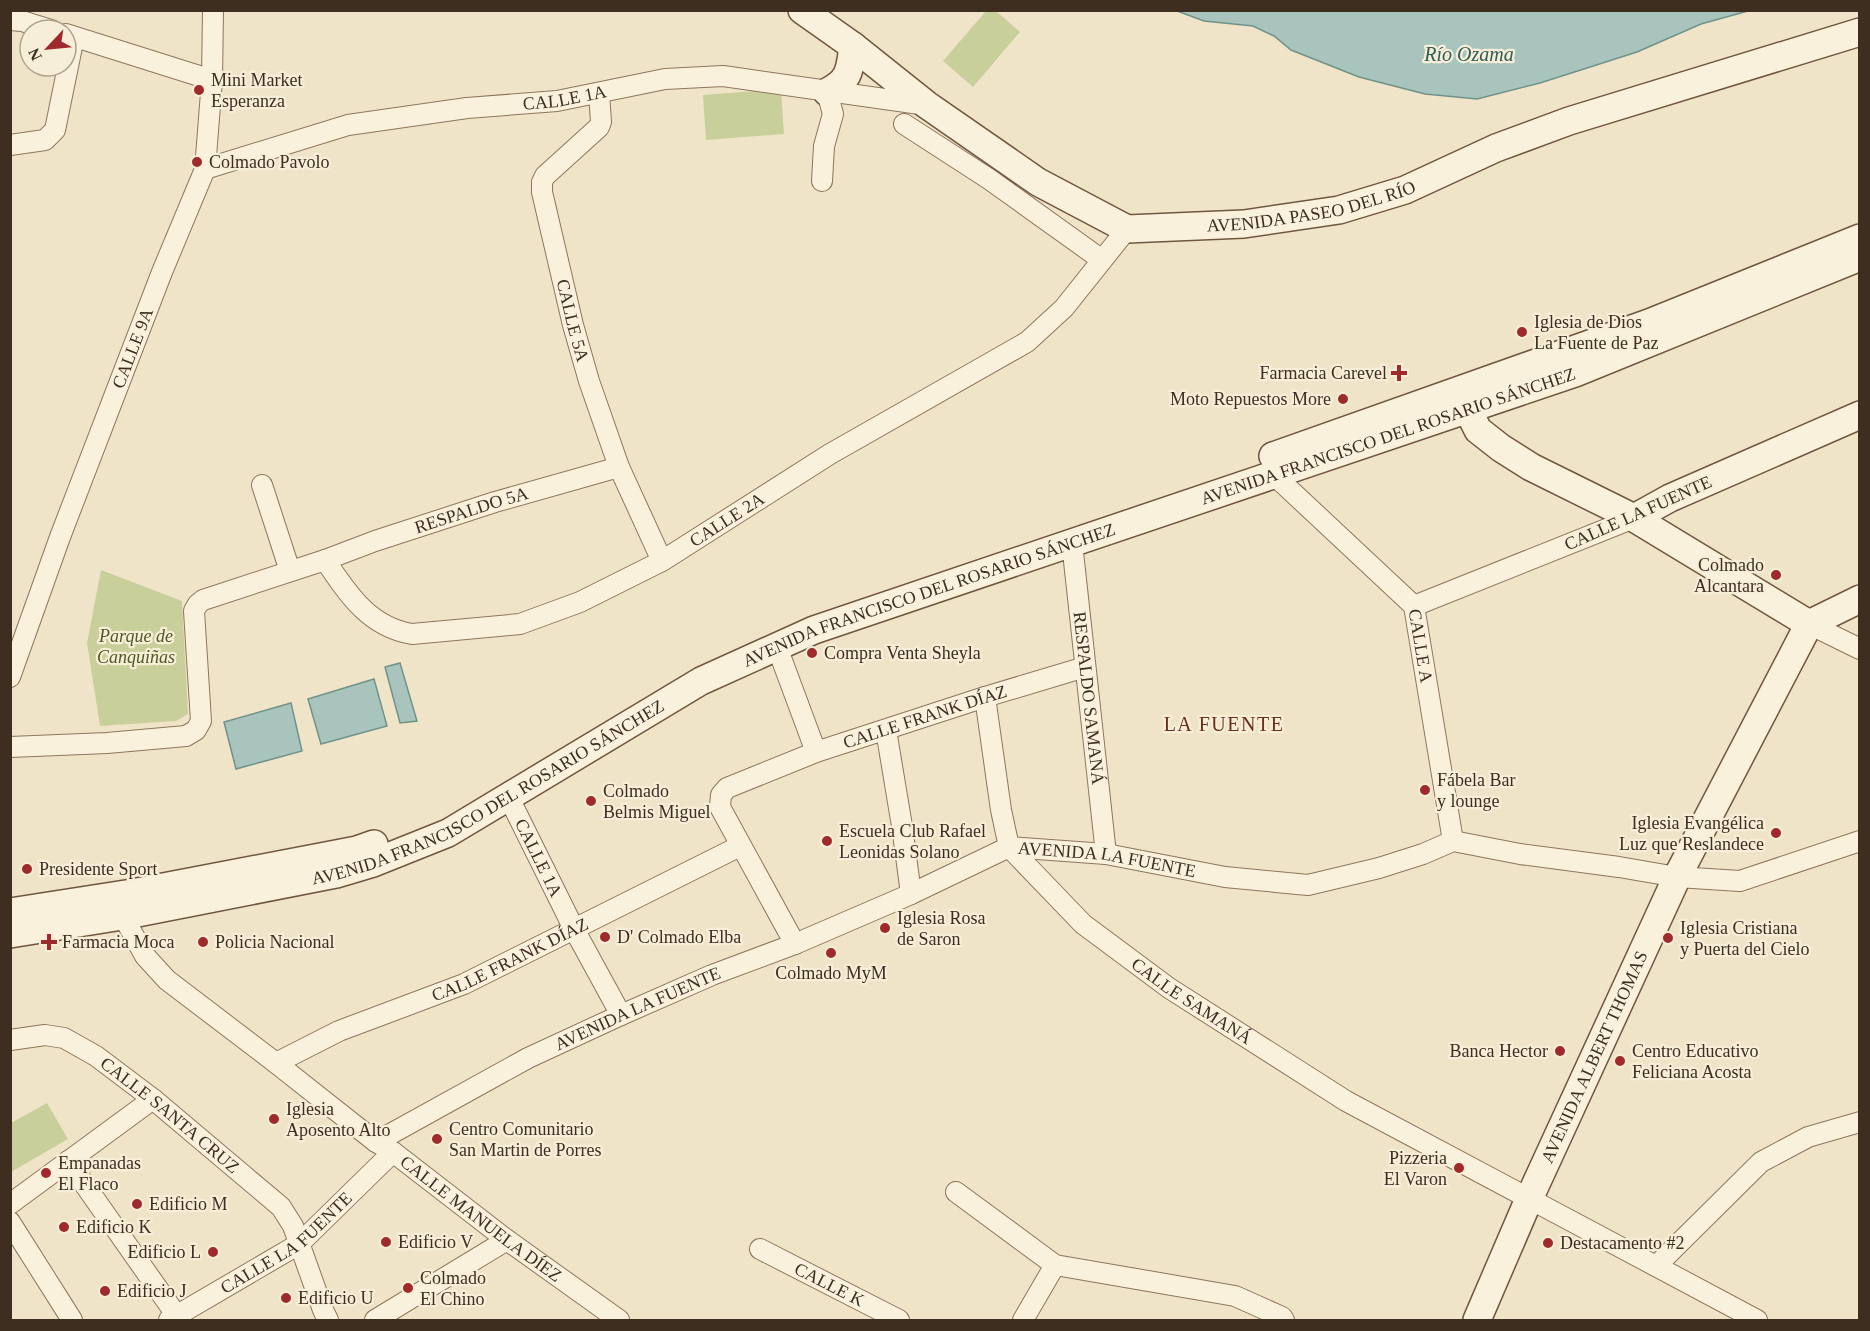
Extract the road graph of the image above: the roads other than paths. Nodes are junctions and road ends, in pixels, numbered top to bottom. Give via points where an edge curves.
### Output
1 (213, 10) edge
2 (802, 10) edge
3 (1860, 32) edge
4 (78, 38) edge
5 (853, 46) junction
6 (63, 78) edge
7 (212, 80) junction
8 (827, 92) junction
9 (599, 93) junction
10 (927, 105) junction
11 (904, 124) dead end
12 (10, 145) edge
13 (205, 169) junction
14 (822, 181) dead end
15 (1127, 229) junction
16 (1860, 238) edge
17 (1860, 257) edge
18 (1102, 260) junction
19 (1463, 400) junction
20 (1860, 415) edge
21 (619, 467) junction
22 (1274, 475) junction
23 (262, 485) dead end
24 (1634, 518) junction
25 (1072, 543) junction
26 (325, 560) junction
27 (662, 561) junction
28 (290, 571) junction
29 (1860, 600) edge
30 (1414, 606) junction
31 (1809, 624) junction
32 (777, 647) junction
33 (1860, 649) edge
34 (1085, 668) junction
35 (10, 677) edge
36 (985, 697) junction
37 (886, 730) junction
38 (10, 747) edge
39 (816, 752) junction
40 (508, 796) junction
41 (1453, 841) junction
42 (1860, 841) edge
43 (740, 846) junction
44 (1009, 847) junction
45 (1106, 854) junction
46 (1677, 877) junction
47 (911, 894) junction
48 (118, 906) junction
49 (10, 912) edge
50 (574, 929) junction
51 (10, 934) edge
52 (795, 944) junction
53 (621, 1015) junction
54 (10, 1041) edge
55 (276, 1063) junction
56 (153, 1099) junction
57 (1860, 1122) edge
58 (376, 1142) junction
59 (393, 1152) junction
60 (68, 1161) junction
61 (957, 1192) dead end
62 (1529, 1199) junction
63 (10, 1204) edge
64 (10, 1222) edge
65 (507, 1240) junction
66 (299, 1244) junction
67 (760, 1249) dead end
68 (1055, 1265) junction
69 (1656, 1266) junction
70 (173, 1318) edge
71 (72, 1320) edge
72 (328, 1320) edge
73 (375, 1320) edge
74 (619, 1320) edge
75 (899, 1320) edge
76 (1023, 1320) edge
77 (1284, 1320) edge
78 (1477, 1320) edge
79 (1757, 1320) edge

1 - 7 street, CALLE 9A
2 - 5 main road
3 - 15 main road, AVENIDA PASEO DEL RÍO via 1569,121 1496,148 1405,189 1339,210 1244,224
4 - 7 street
5 - 8 main road via 848,75
5 - 10 main road
6 - 12 street via 55,130 45,140
7 - 13 street, CALLE 9A
8 - 9 street, CALLE 1A via 723,75 665,79
8 - 10 street, CALLE 1A
8 - 14 street via 833,114 824,146
9 - 13 street, CALLE 1A via 348,125
9 - 21 street, CALLE 5A via 599,127 545,176 542,192 573,326
10 - 15 main road via 1038,182
11 - 18 street
13 - 35 street, CALLE 9A via 60,537
15 - 18 street, CALLE 2A
16 - 19 main road, AVENIDA FRANCISCO DEL ROSARIO SÁNCHEZ
17 - 19 main road, AVENIDA FRANCISCO DEL ROSARIO SÁNCHEZ via 1595,366
18 - 27 street, CALLE 2A via 1064,308 1027,342 830,454
19 - 22 main road, AVENIDA FRANCISCO DEL ROSARIO SÁNCHEZ
19 - 24 main road via 1478,430 1531,466
19 - 48 main road, AVENIDA FRANCISCO DEL ROSARIO SÁNCHEZ via 891,587 729,648 476,798 388,839 357,850
20 - 24 main road, CALLE LA FUENTE via 1670,498
21 - 26 street, RESPALDO 5A via 484,506
21 - 27 street, CALLE 5A
22 - 25 main road, AVENIDA FRANCISCO DEL ROSARIO SÁNCHEZ
22 - 30 street, CALLE A
23 - 28 street
24 - 30 street, CALLE LA FUENTE
24 - 31 main road
25 - 32 main road, AVENIDA FRANCISCO DEL ROSARIO SÁNCHEZ via 814,630
25 - 34 street, RESPALDO SAMANÁ
26 - 27 street, CALLE 2A via 346,591 370,616 395,631 412,634 520,624 580,602
26 - 28 street, RESPALDO 5A
28 - 38 street, RESPALDO 5A via 198,604 194,611 201,721 196,730 186,736
29 - 31 main road
30 - 41 street, CALLE A
31 - 33 street
31 - 46 main road, AVENIDA ALBERT THOMAS
32 - 39 street
32 - 40 main road, AVENIDA FRANCISCO DEL ROSARIO SÁNCHEZ via 700,681
34 - 36 street, CALLE FRANK DÍAZ
34 - 45 street, RESPALDO SAMANÁ
36 - 37 street, CALLE FRANK DÍAZ
36 - 44 street
37 - 39 street, CALLE FRANK DÍAZ
37 - 47 street
39 - 43 street, CALLE FRANK DÍAZ via 727,788 721,795 720,807
40 - 48 main road, AVENIDA FRANCISCO DEL ROSARIO SÁNCHEZ via 447,833 373,864 336,874
40 - 50 street, CALLE 1A
41 - 45 street, AVENIDA LA FUENTE via 1378,868 1308,885 1225,877
41 - 46 street
42 - 46 street via 1740,881
43 - 50 street, CALLE FRANK DÍAZ
43 - 52 street, CALLE FRANK DÍAZ
44 - 45 street, AVENIDA LA FUENTE
44 - 47 street, AVENIDA LA FUENTE
44 - 62 street, CALLE SAMANÁ via 1083,924 1169,988 1346,1101
46 - 62 main road, AVENIDA ALBERT THOMAS
47 - 52 street, AVENIDA LA FUENTE
48 - 49 main road, AVENIDA FRANCISCO DEL ROSARIO SÁNCHEZ
48 - 51 main road, AVENIDA FRANCISCO DEL ROSARIO SÁNCHEZ
48 - 55 street, CALLE MANUELA DÍEZ via 145,956 167,980
50 - 53 street, CALLE 1A
50 - 55 street, CALLE FRANK DÍAZ via 464,984 339,1031
52 - 53 street, AVENIDA LA FUENTE
53 - 58 street, AVENIDA LA FUENTE via 528,1058
54 - 56 street, CALLE SANTA CRUZ via 45,1035 64,1038 96,1056
55 - 58 street, CALLE MANUELA DÍEZ
56 - 60 street
56 - 66 street, CALLE SANTA CRUZ via 281,1207 294,1226
57 - 69 street via 1808,1137 1761,1162
58 - 59 street, CALLE MANUELA DÍEZ
59 - 65 street, CALLE MANUELA DÍEZ
59 - 66 street, CALLE LA FUENTE
60 - 63 street
60 - 70 street
61 - 68 street
62 - 69 street, CALLE SAMANÁ
62 - 78 main road, AVENIDA ALBERT THOMAS
64 - 71 street
65 - 73 street
65 - 74 street, CALLE MANUELA DÍEZ
66 - 70 street, CALLE LA FUENTE
66 - 72 street, CALLE SANTA CRUZ
67 - 75 street, CALLE K
68 - 76 street
68 - 77 street via 1235,1296
69 - 79 street, CALLE SAMANÁ

